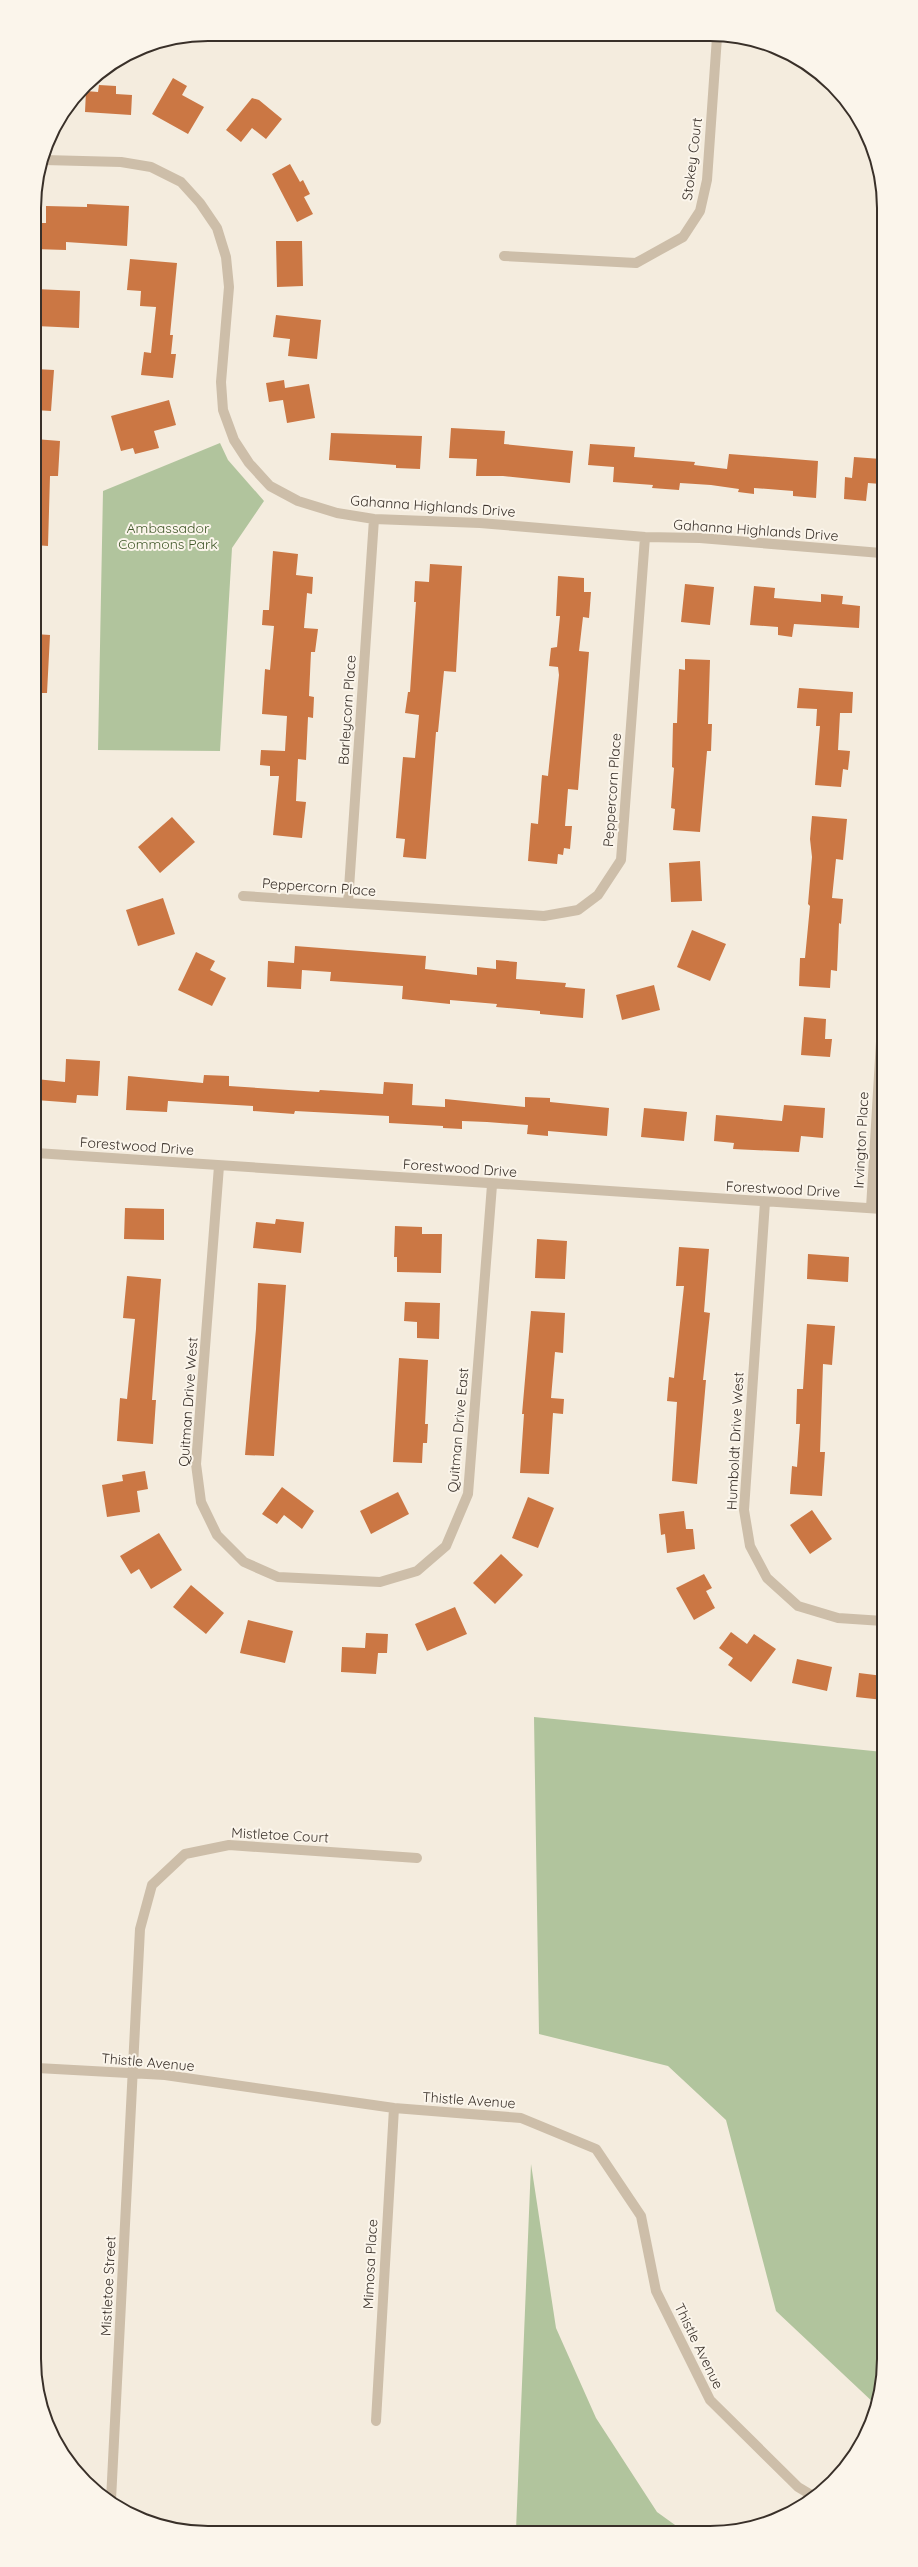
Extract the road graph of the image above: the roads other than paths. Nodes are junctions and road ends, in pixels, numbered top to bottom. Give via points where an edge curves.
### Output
1 (718, 41) edge
2 (48, 160) edge
3 (504, 256) dead end
4 (374, 519) junction
5 (645, 537) junction
6 (877, 553) edge
7 (243, 896) dead end
8 (348, 903) junction
9 (877, 1108) edge
10 (41, 1153) edge
11 (220, 1166) junction
12 (492, 1185) junction
13 (765, 1202) junction
14 (871, 1208) junction
15 (877, 1209) edge
16 (329, 1580) joint
17 (877, 1620) edge
18 (418, 1858) dead end
19 (41, 2068) edge
20 (133, 2073) junction
21 (394, 2108) junction
22 (376, 2421) dead end
23 (809, 2493) edge
24 (111, 2495) edge

1 - 3 street, Stokey Court via 707,180 700,211 683,237 636,263
2 - 4 street, Gahanna Highlands Drive via 121,162 151,167 181,182 200,202 217,228 226,257 229,286 221,382 223,410 234,440 249,463 270,486 298,501 337,513
4 - 5 street, Gahanna Highlands Drive via 480,523
4 - 8 street, Barleycorn Place
5 - 6 street, Gahanna Highlands Drive via 700,538
5 - 8 street, Peppercorn Place via 620,860 598,895 578,910 544,916
7 - 8 street, Peppercorn Place
9 - 14 street, Irvington Place
10 - 11 street, Forestwood Drive
11 - 12 street, Forestwood Drive
11 - 16 street, Quitman Drive West via 196,1464 201,1502 217,1535 244,1562 278,1577
12 - 13 street, Forestwood Drive
12 - 16 street, Quitman Drive East via 468,1494 446,1546 416,1571 380,1582
13 - 14 street, Forestwood Drive
13 - 17 street, Humboldt Drive West via 744,1510 750,1546 767,1578 798,1606 838,1618
14 - 15 street, Forestwood Drive
18 - 20 street, Mistletoe Court via 229,1845 185,1854 152,1885 140,1929
19 - 20 street, Thistle Avenue
20 - 21 street, Thistle Avenue via 165,2075
20 - 24 street, Mistletoe Street
21 - 22 street, Mimosa Place
21 - 23 street, Thistle Avenue via 521,2118 596,2149 641,2216 656,2290 710,2400 798,2487

